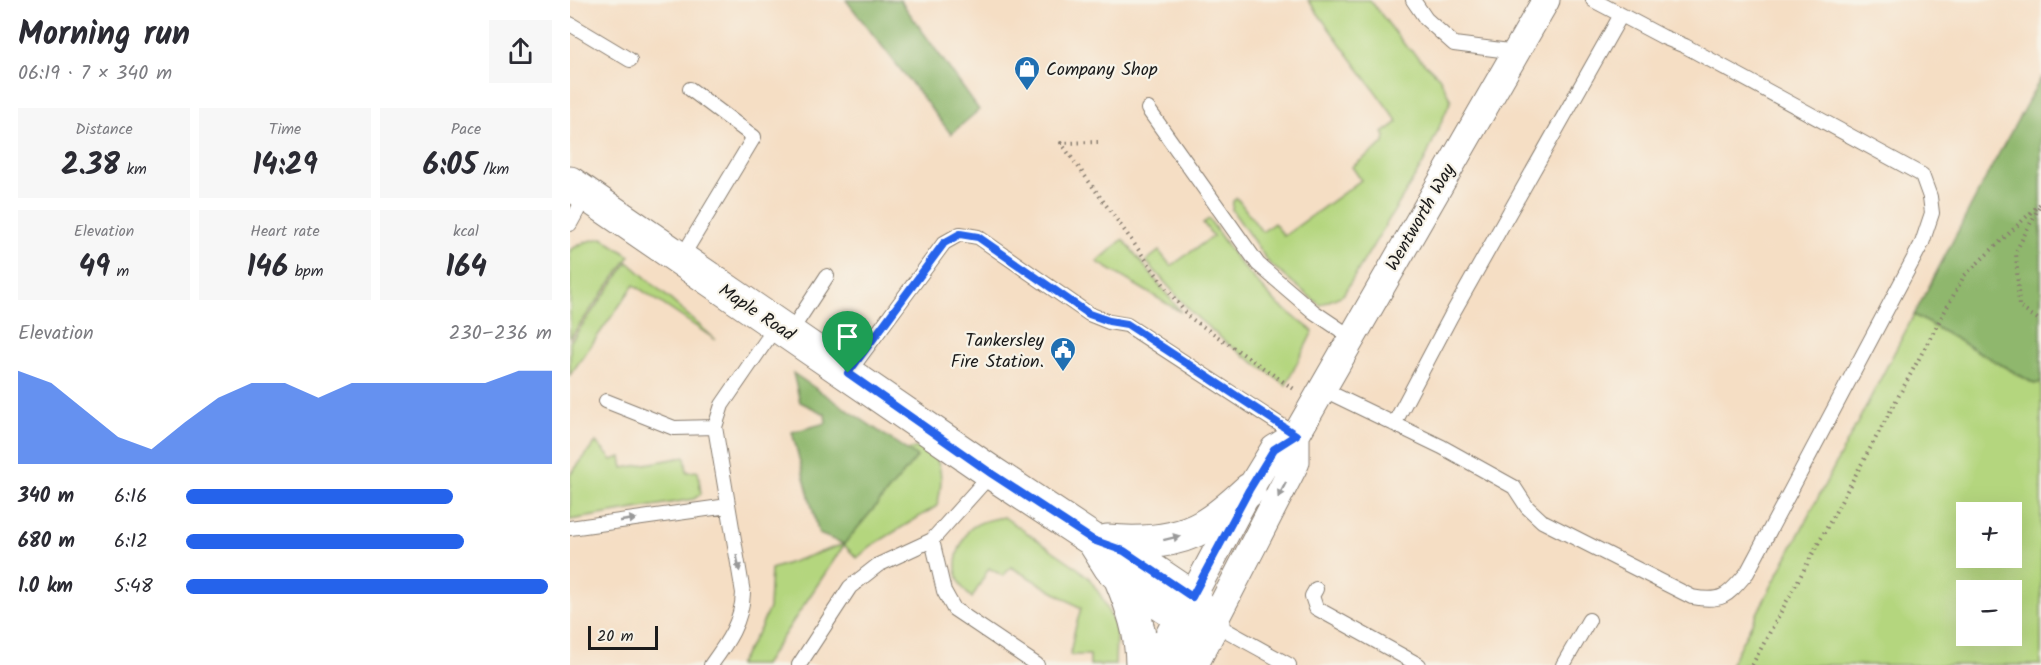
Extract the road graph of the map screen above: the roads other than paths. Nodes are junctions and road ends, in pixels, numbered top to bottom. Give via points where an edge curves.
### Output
1 (1413, 0) edge
2 (1546, 0) edge
3 (1593, 0) edge
4 (1621, 15) junction
5 (570, 24) edge
6 (1517, 52) junction
7 (630, 60) dead end
8 (690, 89) dead end
9 (1148, 109) dead end
10 (578, 189) edge
11 (570, 224) edge
12 (680, 260) junction
13 (827, 276) dead end
14 (783, 329) junction
15 (1351, 337) junction
16 (848, 373) junction
17 (1318, 397) junction
18 (606, 401) dead end
19 (1394, 424) junction
20 (715, 427) junction
21 (1296, 435) junction
22 (992, 474) junction
23 (1249, 490) junction
24 (728, 506) junction
25 (570, 528) edge
26 (933, 540) junction
27 (1093, 540) junction
28 (1120, 577) junction
29 (1316, 589) dead end
30 (1186, 607) junction
31 (1589, 620) dead end
32 (1213, 623) junction
33 (711, 665) edge
34 (799, 665) edge
35 (1037, 665) edge
36 (1142, 665) edge
37 (1157, 665) edge
38 (1191, 665) edge
39 (1289, 665) edge
40 (1419, 665) edge
41 (1563, 665) edge

1 - 6 lane via 1426,20 1454,44
2 - 6 street, Wentworth Way
3 - 4 lane
4 - 19 lane
4 - 19 lane via 1922,175 1930,197 1932,213 1922,243 1748,573 1727,595 1705,600 1692,597 1542,522 1514,487
5 - 7 lane
6 - 15 street, Wentworth Way
8 - 12 lane via 754,137
9 - 15 lane via 1258,264 1314,312
10 - 11 lane
10 - 12 street, Maple Road
12 - 14 street, Maple Road
13 - 14 lane
14 - 16 street, Maple Road
14 - 20 lane via 722,405
15 - 17 street, Wentworth Way
16 - 21 lane via 944,243 960,234 978,237 1089,314 1127,324
16 - 22 street, Maple Road
17 - 19 lane
17 - 21 street, Wentworth Way
18 - 20 lane via 674,428
20 - 24 lane
21 - 23 street, Wentworth Way via 1274,449
21 -> 32 street, Wentworth Way via 1296,462
22 - 26 lane
22 - 27 street, Maple Road
27 -> 23 street via 1154,542 1180,536 1203,527
23 - 30 street, Wentworth Way
25 -> 24 lane
24 -> 33 lane via 742,604 736,626
26 - 34 lane via 878,565 850,587
26 - 35 lane via 944,591 954,609
27 - 28 street, Maple Road
27 - 30 street, Maple Road via 1124,551
28 - 30 street, Maple Road
28 - 36 street via 1141,638
29 - 40 lane via 1312,596 1316,608
30 - 32 street, Maple Road
30 - 37 street, Wentworth Way
31 - 41 lane
32 - 38 street, Wentworth Way
32 - 39 lane

